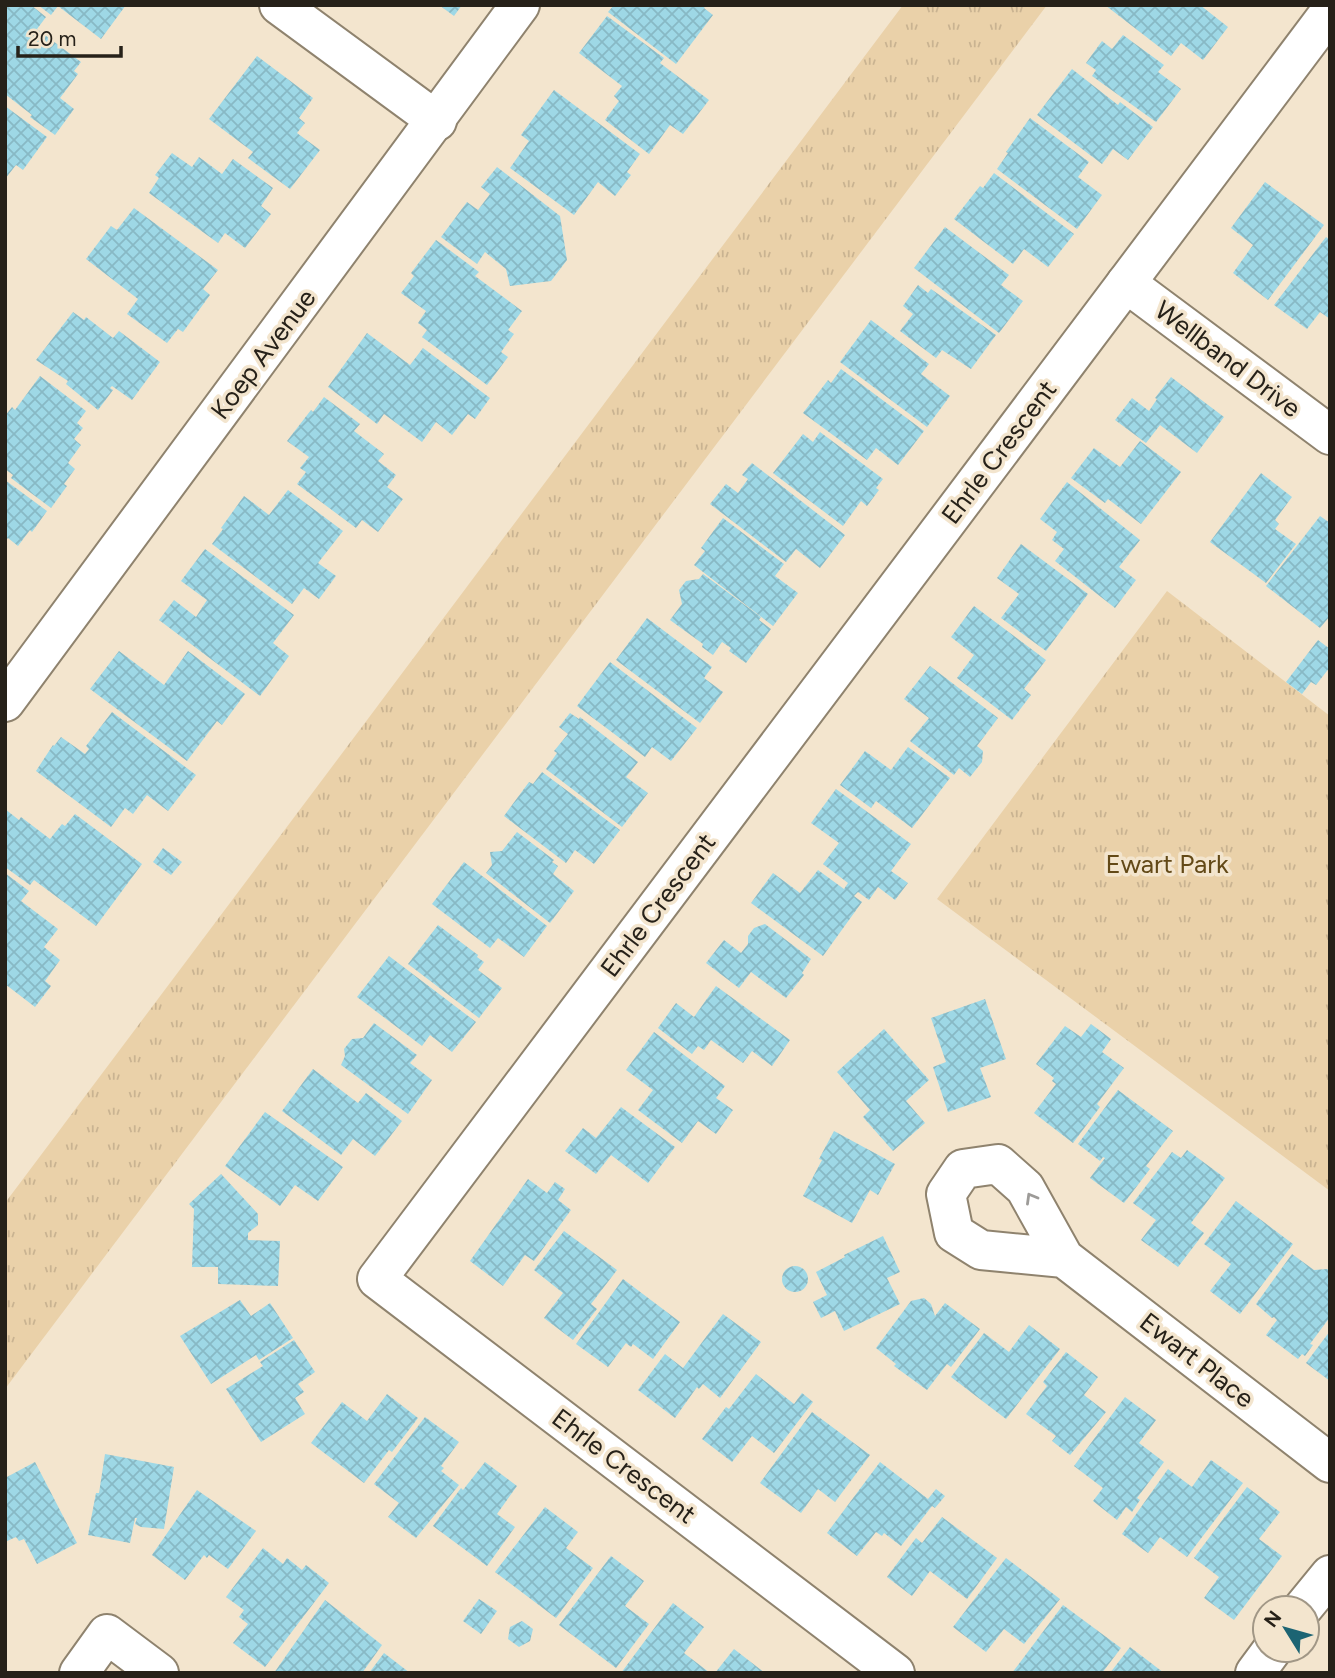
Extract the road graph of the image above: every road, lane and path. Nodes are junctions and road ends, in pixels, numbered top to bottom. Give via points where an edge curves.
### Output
1 (279, 5) edge
2 (520, 5) edge
3 (1330, 12) edge
4 (437, 121) junction
5 (1126, 283) junction
6 (1330, 435) edge
7 (5, 702) edge
8 (1064, 1258) dead end
9 (1330, 1463) edge
10 (1330, 1576) edge
11 (1315, 1594) edge
12 (79, 1673) edge
13 (159, 1673) edge
14 (895, 1673) edge

1 - 4 street
2 - 4 street, Koep Avenue
3 - 5 street, Ehrle Crescent
4 - 7 street, Koep Avenue
5 - 6 street, Wellband Drive
5 - 14 street, Ehrle Crescent via 377,1279
8 - 9 street, Ewart Place
10 - 11 street
12 - 13 street via 107,1634

